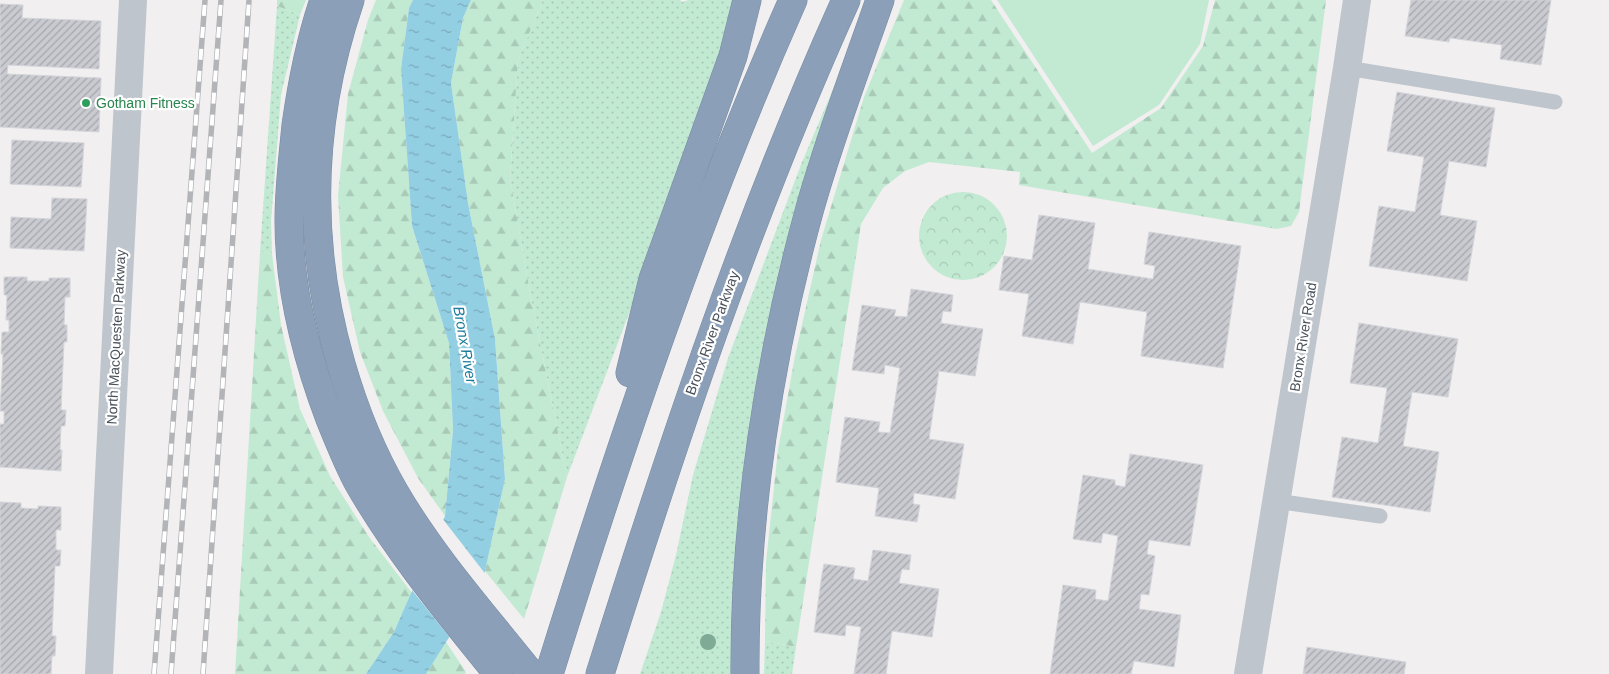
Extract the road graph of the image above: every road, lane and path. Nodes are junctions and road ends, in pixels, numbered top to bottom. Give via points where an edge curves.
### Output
1 (133, 0) edge
2 (324, 0) edge
3 (350, 0) edge
4 (747, 0) edge
5 (793, 0) edge
6 (846, 0) edge
7 (880, 0) edge
8 (1357, 0) edge
9 (1347, 68) junction
10 (1555, 102) dead end
11 (1276, 501) junction
12 (1380, 516) dead end
13 (586, 554) junction
14 (99, 674) edge
15 (498, 674) edge
16 (531, 674) edge
17 (548, 674) edge
18 (600, 674) edge
19 (744, 674) edge
20 (1248, 674) edge

1 - 14 street, North MacQuesten Parkway
2 - 15 highway via 300,96 290,185 289,221 295,290 308,354 317,385 359,484 398,545
3 - 16 highway via 330,72 320,130 316,185 320,271 330,323 352,402 375,458 408,513 450,572
4 - 13 highway via 734,56 653,279
5 - 13 highway via 690,253
6 - 18 highway, Bronx River Parkway via 785,140 718,314
7 - 19 highway via 820,175 787,301 756,480
8 - 9 street, Bronx River Road
9 - 10 lane
9 - 11 street, Bronx River Road
11 - 12 lane
11 - 20 street, Bronx River Road
13 - 17 highway

